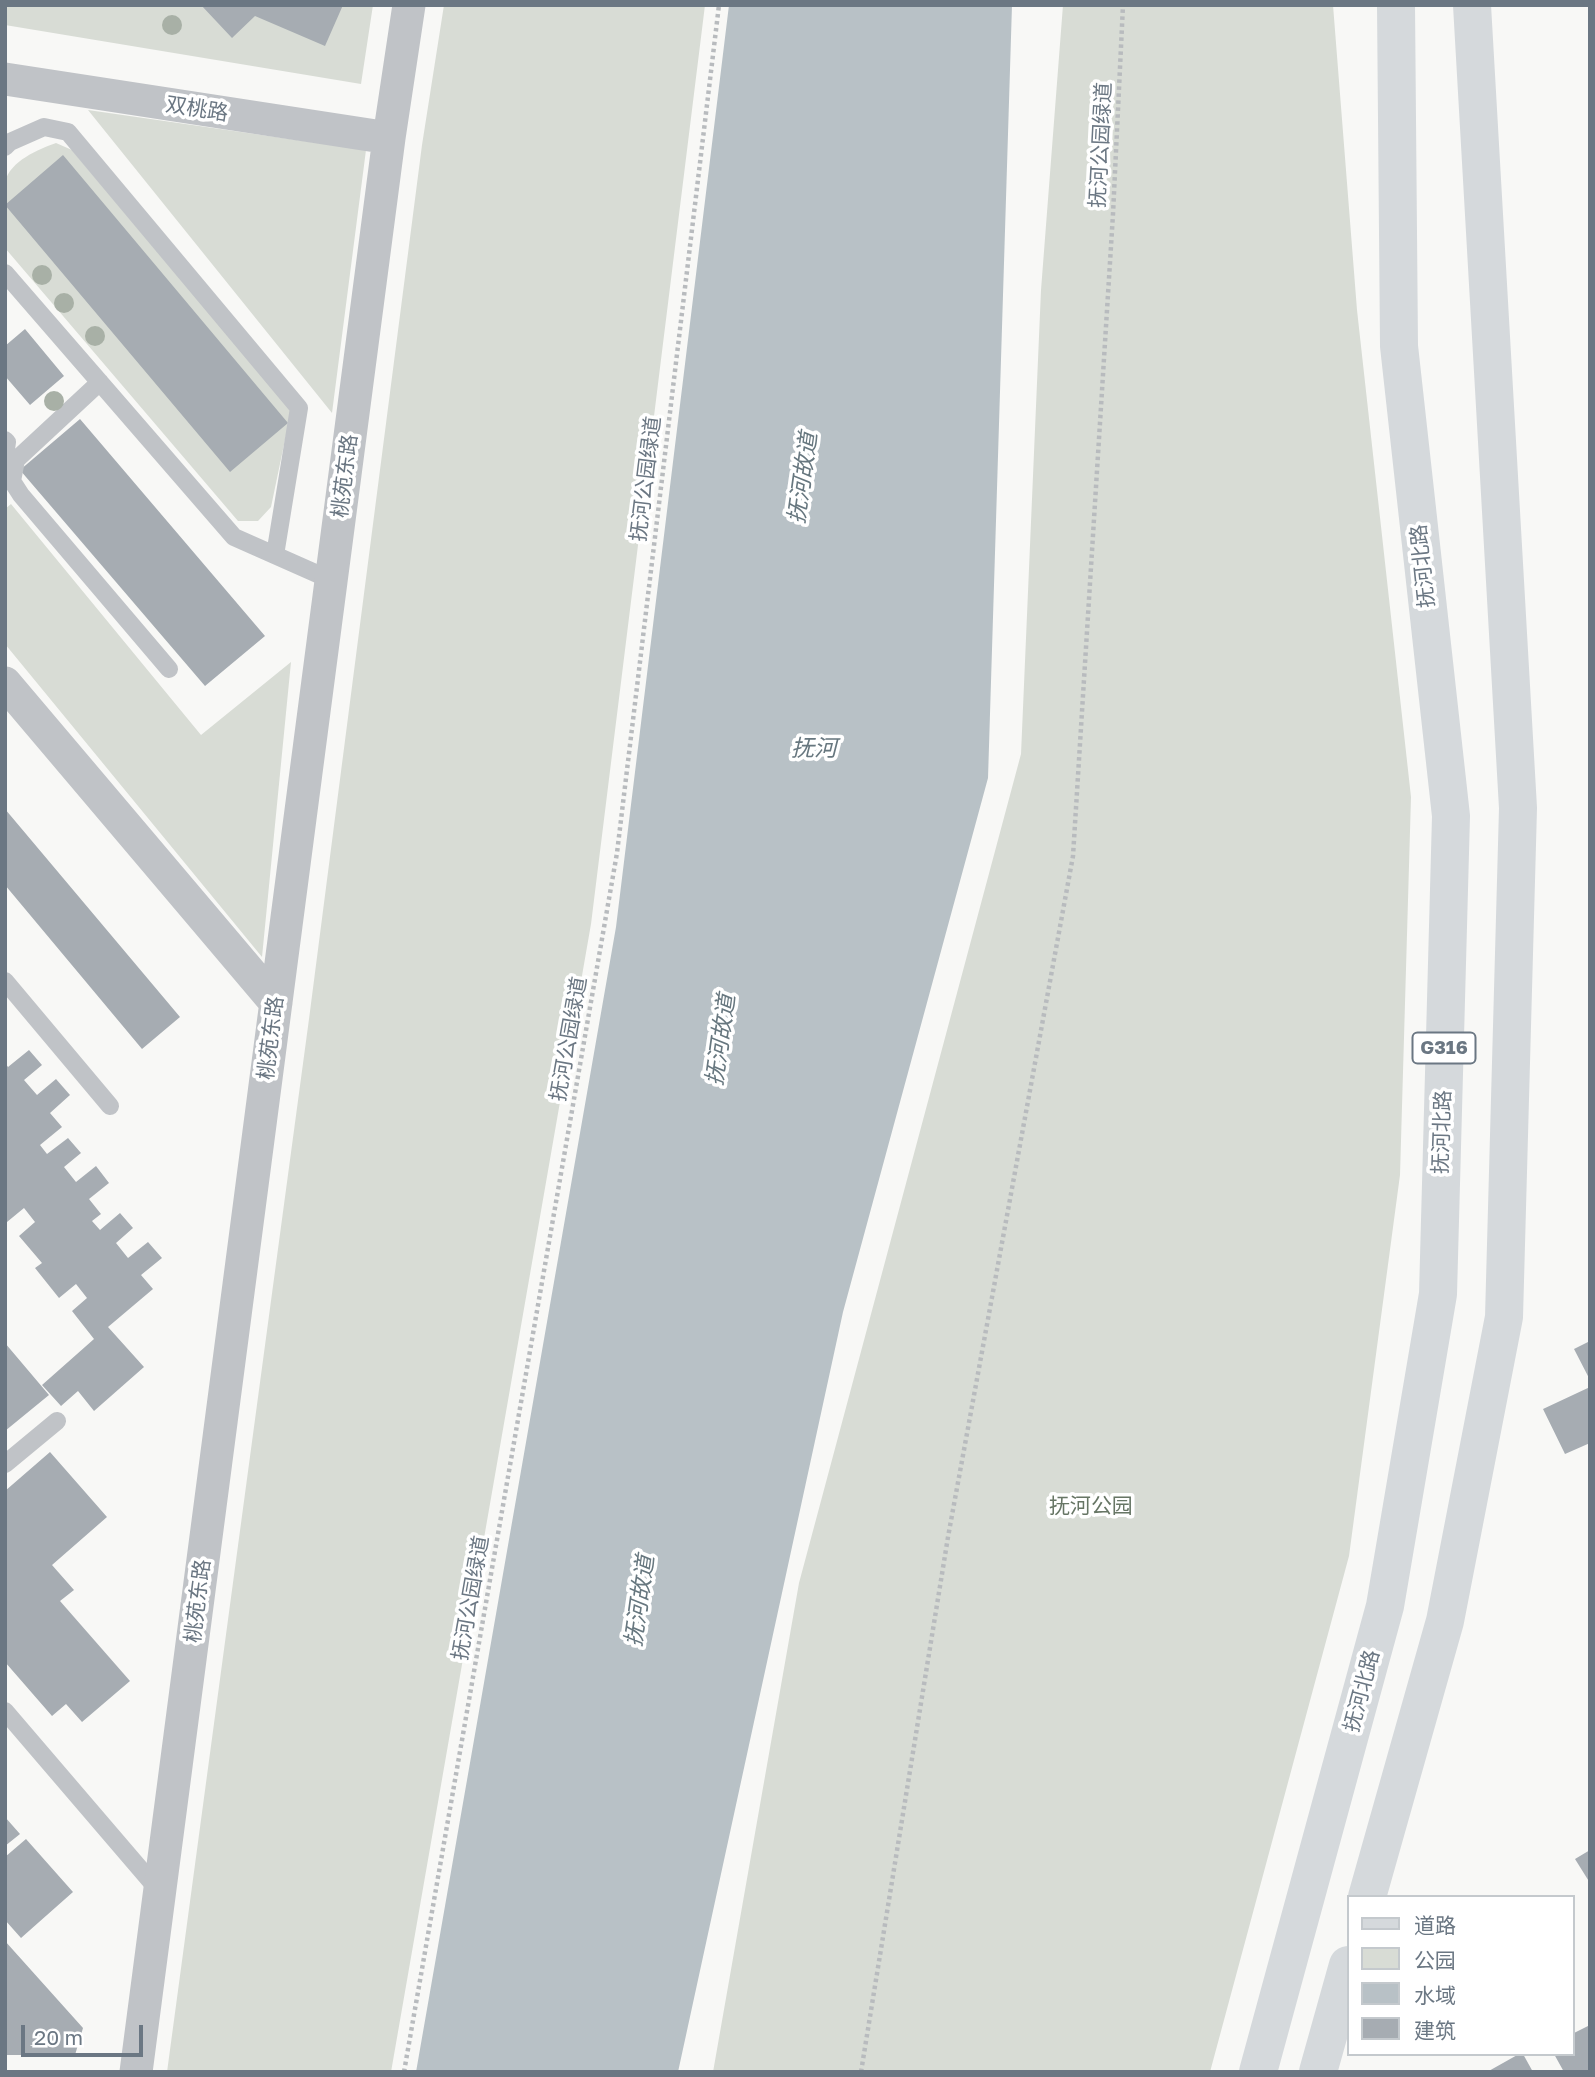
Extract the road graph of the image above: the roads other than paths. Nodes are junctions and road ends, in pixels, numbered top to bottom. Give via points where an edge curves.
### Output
1 (409, 5) edge
2 (1396, 5) edge
3 (1472, 5) edge
4 (5, 79) edge
5 (389, 138) junction
6 (5, 147) edge
7 (5, 273) edge
8 (100, 382) junction
9 (5, 440) edge
10 (5, 456) edge
11 (275, 555) junction
12 (331, 580) junction
13 (169, 669) dead end
14 (5, 683) edge
15 (5, 981) edge
16 (276, 1003) junction
17 (110, 1106) dead end
18 (57, 1421) dead end
19 (5, 1464) edge
20 (5, 1711) edge
21 (160, 1892) junction
22 (1368, 1895) edge
23 (1346, 1972) edge
24 (136, 2072) edge
25 (1258, 2072) edge
26 (1318, 2072) edge

1 - 5 street, 桃苑东路
2 - 25 main road, 抚河北路 / G316 via 1399,346 1451,816 1438,1294 1385,1606
3 - 22 main road via 1518,808 1504,1317 1445,1621
4 - 5 street, 双桃路
5 - 12 street, 桃苑东路
6 - 11 lane via 44,127 68,132 299,408
7 - 8 lane
8 - 11 lane via 234,537
8 - 13 lane via 16,460 12,481
9 - 10 lane
11 - 12 lane
12 - 16 street, 桃苑东路
14 - 16 street
15 - 17 lane
16 - 21 street, 桃苑东路
18 - 19 lane
20 - 21 lane
21 - 24 street, 桃苑东路
23 - 26 main road

